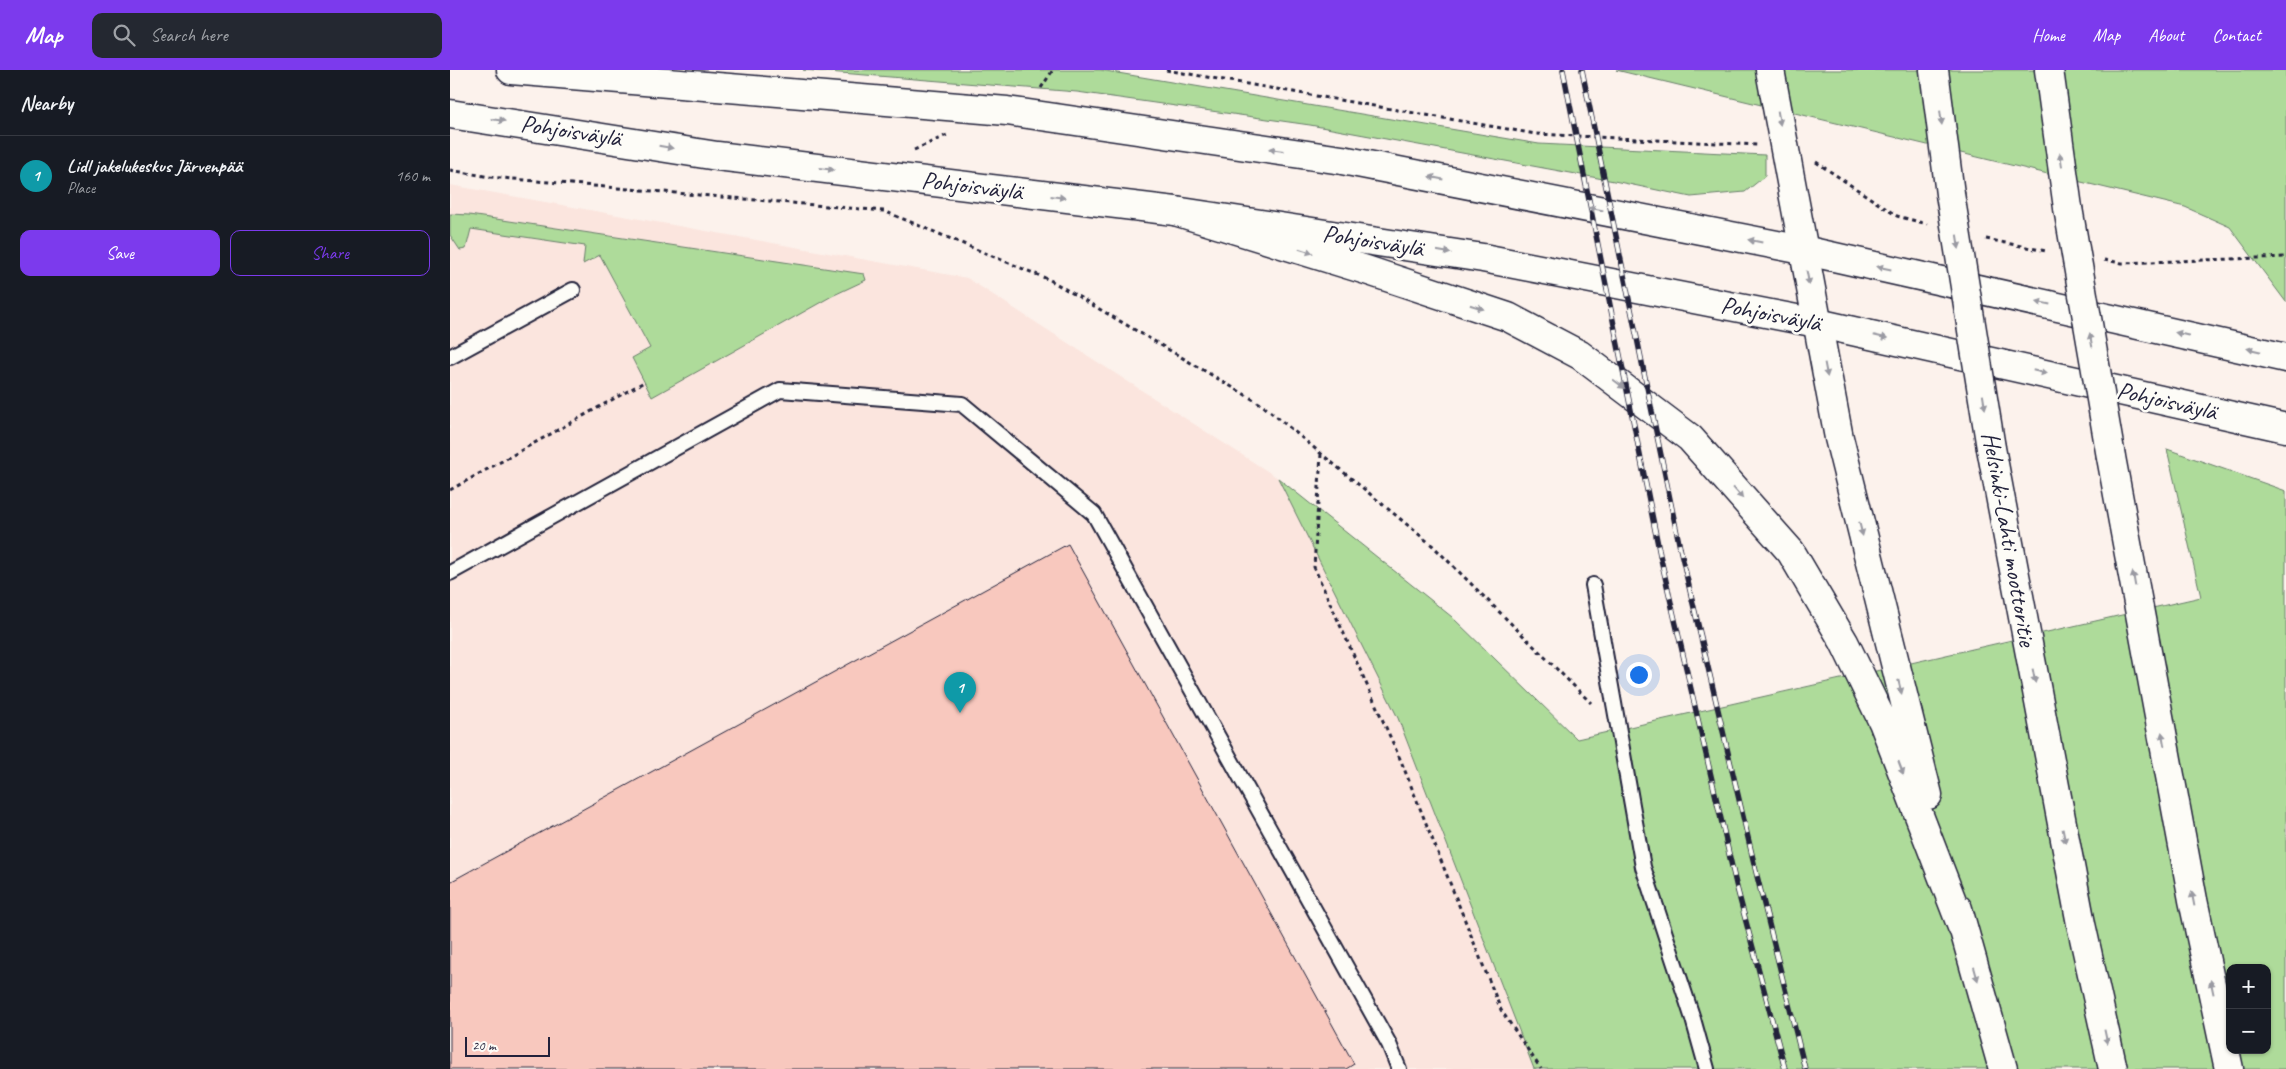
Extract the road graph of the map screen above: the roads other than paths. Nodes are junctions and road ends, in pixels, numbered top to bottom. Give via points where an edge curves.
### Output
1 (511, 70) edge
2 (1770, 70) edge
3 (1934, 70) edge
4 (2049, 70) edge
5 (450, 114) edge
6 (1175, 211) junction
7 (1803, 250) junction
8 (574, 290) dead end
9 (1817, 322) junction
10 (450, 357) edge
11 (2286, 358) edge
12 (2286, 428) edge
13 (450, 573) edge
14 (1593, 585) dead end
15 (1962, 927) junction
16 (1399, 1069) edge
17 (1707, 1069) edge
18 (2003, 1069) edge
19 (2113, 1069) edge
20 (2229, 1069) edge

7 -> 1 main road, Pohjoisväylä via 1342,160 1017,112
2 -> 7 main road
3 -> 19 main road, Helsinki-Lahti moottoritie, bridge via 1950,194 1991,448 2081,924
20 -> 4 main road, bridge via 2111,457 2068,208
5 -> 6 main road, Pohjoisväylä via 717,156
6 -> 9 main road, Pohjoisväylä via 1483,258
6 -> 15 main road via 1508,317 1580,355 1690,438 1791,552 1844,642 1883,722
7 -> 9 main road
11 -> 7 main road, Pohjoisväylä
8 - 10 lane
9 -> 12 main road, Pohjoisväylä
9 -> 15 main road via 1842,447
13 - 16 lane via 780,390 962,404 1094,514 1390,1044
14 - 17 lane via 1643,868
15 -> 18 main road

